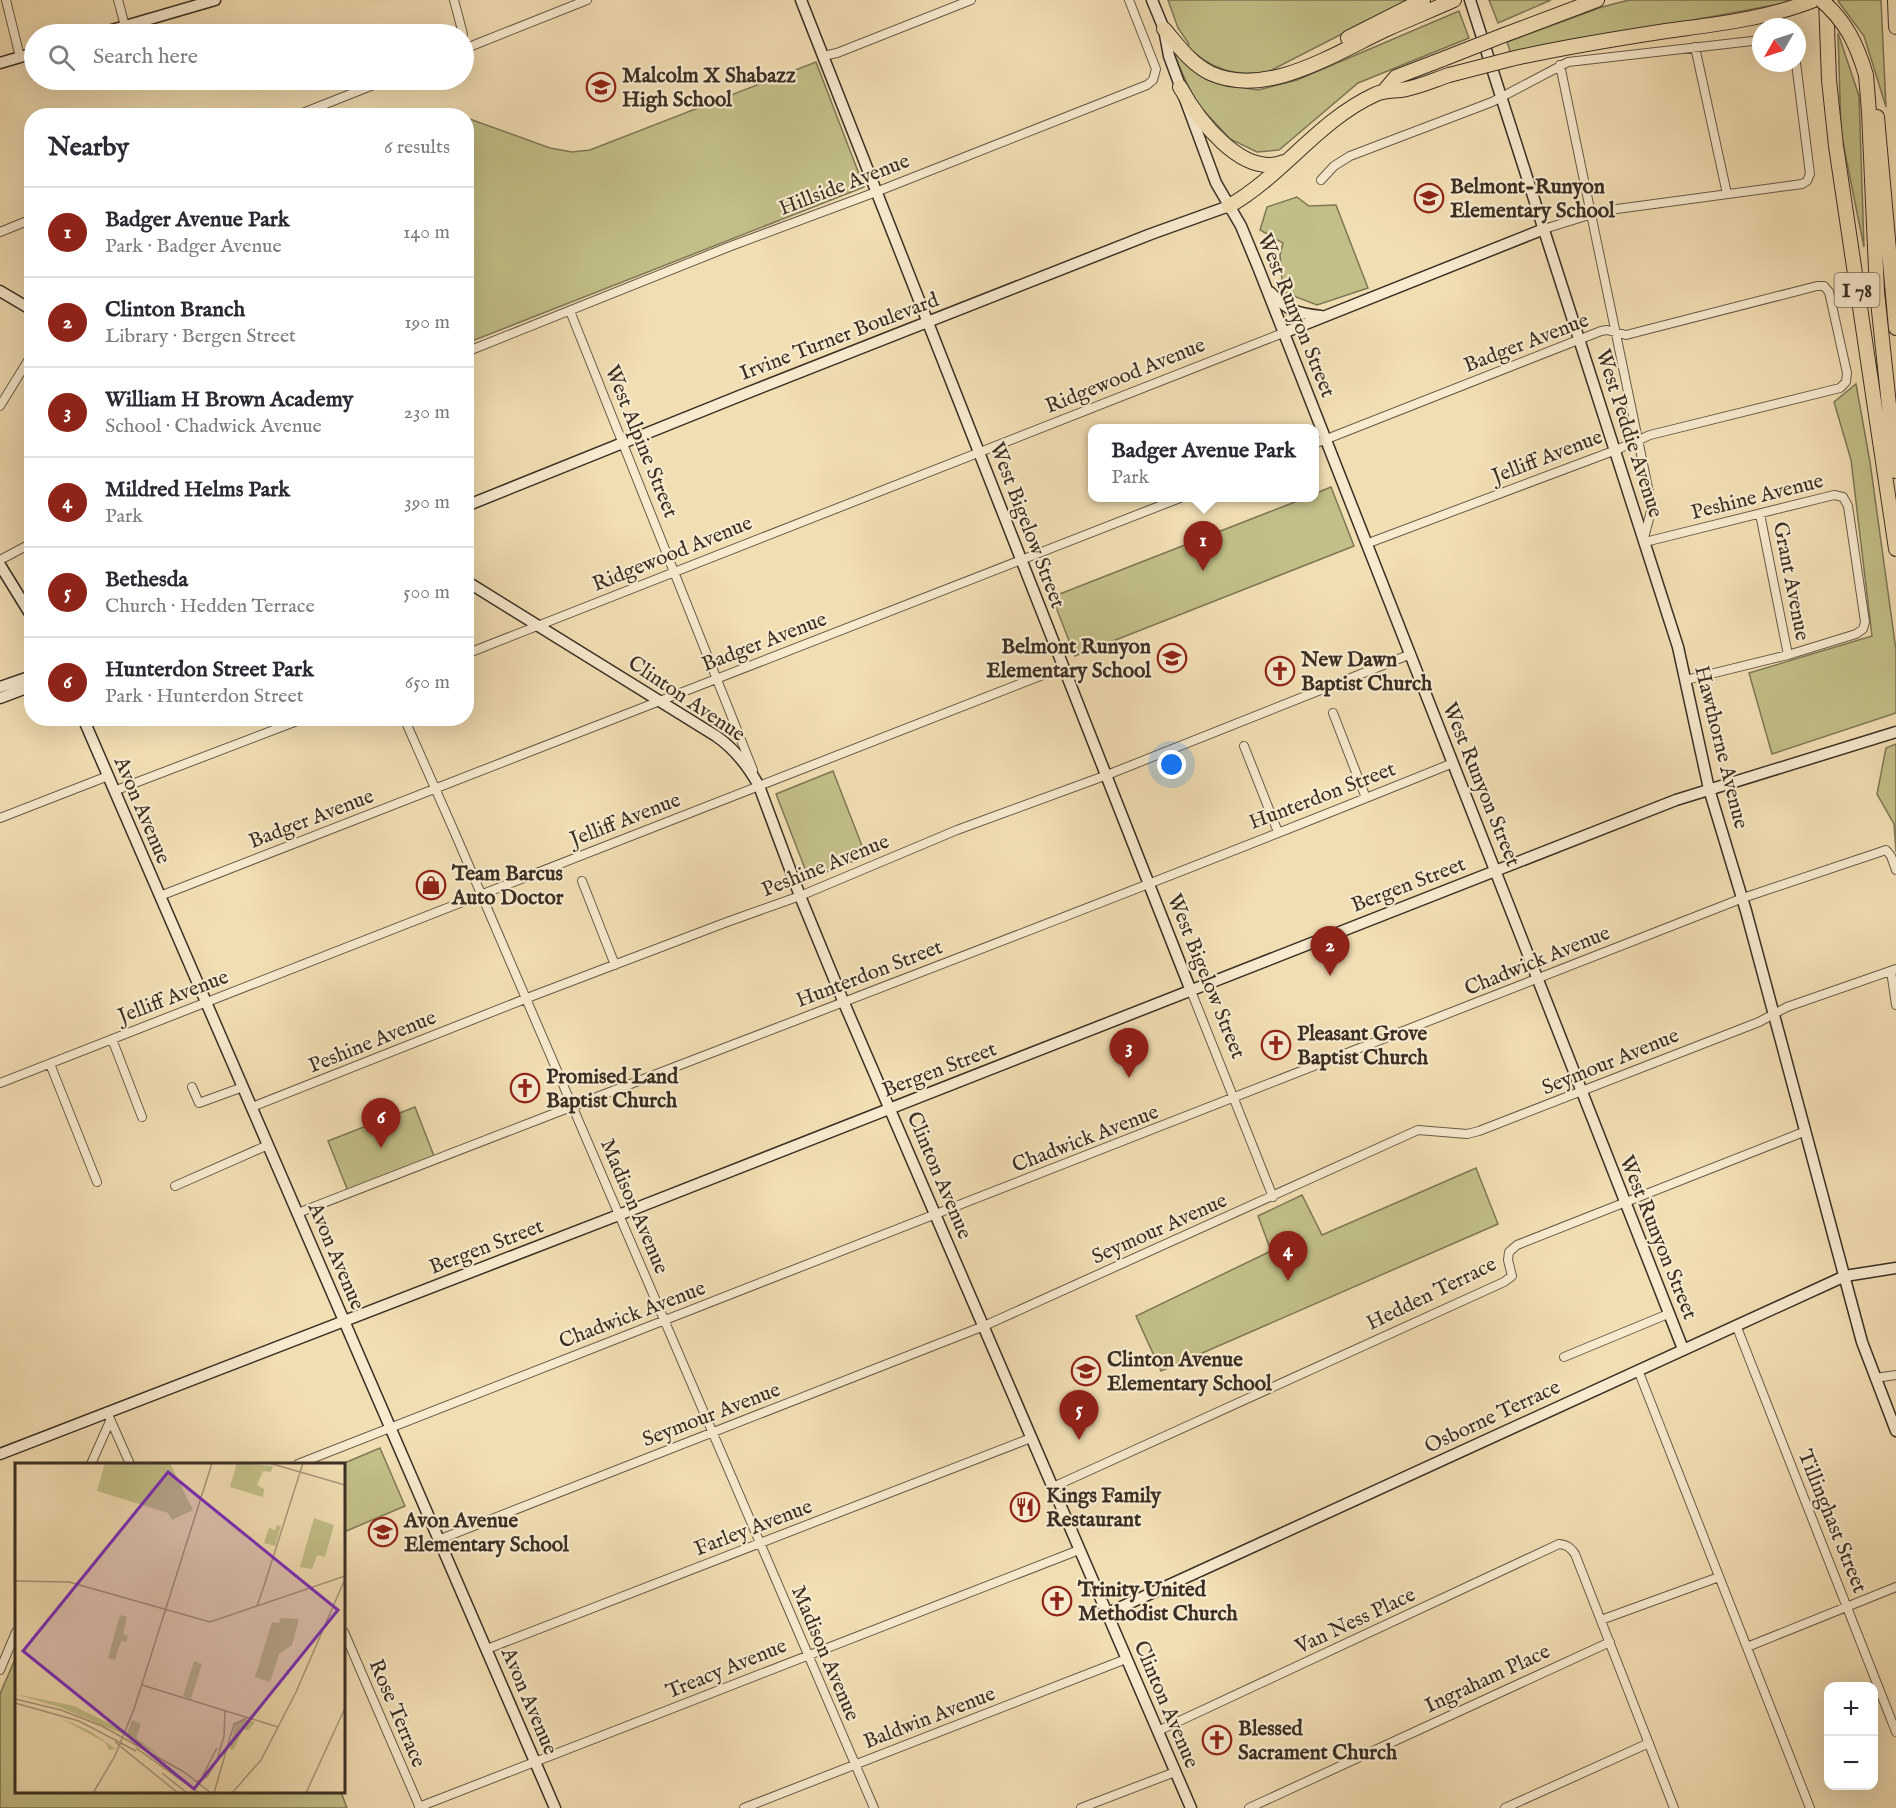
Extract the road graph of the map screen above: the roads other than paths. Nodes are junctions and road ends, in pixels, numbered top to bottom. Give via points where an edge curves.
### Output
1 (6, 0) edge
2 (118, 0) edge
3 (216, 0) edge
4 (454, 0) edge
5 (587, 0) edge
6 (801, 0) edge
7 (972, 0) edge
8 (1129, 0) edge
9 (1152, 0) edge
10 (1454, 0) edge
11 (1470, 0) edge
12 (1597, 0) edge
13 (1814, 0) edge
14 (1824, 0) edge
15 (1895, 0) edge
16 (1426, 5) edge
17 (124, 24) edge
18 (132, 24) edge
19 (460, 24) edge
20 (1896, 27) edge
21 (1164, 29) junction
22 (1752, 41) edge
23 (474, 44) edge
24 (1695, 47) junction
25 (24, 56) edge
26 (824, 56) junction
27 (20, 57) junction
28 (0, 63) edge
29 (1560, 65) junction
30 (1797, 72) edge
31 (1866, 75) junction
32 (1180, 87) junction
33 (361, 90) edge
34 (1385, 90) junction
35 (1501, 96) junction
36 (315, 108) edge
37 (1287, 160) junction
38 (1321, 180) dead end
39 (876, 192) junction
40 (1727, 195) junction
41 (1229, 206) junction
42 (1590, 214) junction
43 (24, 222) edge
44 (1544, 229) junction
45 (0, 232) edge
46 (1266, 287) junction
47 (0, 291) edge
48 (24, 305) edge
49 (570, 311) junction
50 (1326, 317) junction
51 (928, 322) junction
52 (1896, 328) edge
53 (1283, 333) junction
54 (1616, 333) junction
55 (1580, 340) junction
56 (474, 349) edge
57 (24, 367) edge
58 (1846, 382) joint
59 (0, 405) edge
60 (1325, 439) junction
61 (1638, 440) junction
62 (624, 442) junction
63 (1319, 442) edge
64 (1616, 450) junction
65 (979, 454) junction
66 (1896, 471) edge
67 (1170, 502) edge
68 (474, 503) edge
69 (1760, 514) junction
70 (1644, 540) junction
71 (1366, 544) junction
72 (24, 547) edge
73 (1896, 549) edge
74 (0, 560) edge
75 (1021, 560) junction
76 (0, 565) edge
77 (675, 573) junction
78 (474, 586) edge
79 (24, 604) edge
80 (540, 626) junction
81 (474, 651) edge
82 (1411, 654) junction
83 (1788, 655) junction
84 (1063, 667) junction
85 (24, 678) edge
86 (717, 679) junction
87 (1686, 680) junction
88 (0, 687) edge
89 (24, 689) edge
90 (0, 698) edge
91 (662, 701) junction
92 (1333, 714) dead end
93 (86, 726) edge
94 (284, 726) edge
95 (407, 726) edge
96 (1896, 732) edge
97 (1244, 746) dead end
98 (1453, 763) junction
99 (1107, 775) junction
100 (108, 776) junction
101 (759, 786) junction
102 (435, 789) junction
103 (1709, 789) junction
104 (114, 791) junction
105 (1366, 798) junction
106 (0, 818) edge
107 (1278, 832) junction
108 (1896, 870) edge
109 (1496, 871) junction
110 (582, 881) dead end
111 (1149, 882) junction
112 (481, 894) junction
113 (160, 896) junction
114 (800, 896) junction
115 (1743, 898) junction
116 (615, 965) junction
117 (1894, 970) edge
118 (1538, 979) junction
119 (1191, 991) junction
120 (526, 999) junction
121 (206, 1002) junction
122 (844, 1003) junction
123 (1896, 1005) edge
124 (1774, 1014) junction
125 (112, 1040) junction
126 (50, 1064) junction
127 (0, 1083) edge
128 (192, 1087) dead end
129 (243, 1087) junction
130 (1581, 1092) junction
131 (1235, 1099) junction
132 (572, 1106) junction
133 (252, 1107) junction
134 (890, 1109) junction
135 (142, 1117) dead end
136 (1806, 1131) junction
137 (268, 1145) junction
138 (97, 1182) dead end
139 (175, 1186) dead end
140 (1273, 1197) junction
141 (1624, 1203) junction
142 (298, 1213) junction
143 (936, 1215) junction
144 (618, 1216) junction
145 (1896, 1268) edge
146 (1845, 1276) junction
147 (1668, 1314) junction
148 (344, 1322) junction
149 (665, 1322) junction
150 (1736, 1325) junction
151 (984, 1326) junction
152 (1683, 1350) junction
153 (1564, 1357) dead end
154 (1638, 1370) junction
155 (1896, 1375) edge
156 (1875, 1378) junction
157 (109, 1417) junction
158 (391, 1428) junction
159 (1896, 1431) edge
160 (713, 1433) junction
161 (1031, 1438) junction
162 (0, 1454) edge
163 (91, 1463) edge
164 (130, 1463) edge
165 (301, 1463) edge
166 (1053, 1487) junction
167 (438, 1540) junction
168 (760, 1544) junction
169 (1079, 1550) junction
170 (1719, 1577) junction
171 (1896, 1587) edge
172 (1847, 1605) junction
173 (1108, 1613) junction
174 (1601, 1620) junction
175 (15, 1634) edge
176 (345, 1634) edge
177 (1610, 1642) junction
178 (1747, 1647) junction
179 (487, 1649) junction
180 (808, 1655) junction
181 (1126, 1659) junction
182 (0, 1670) edge
183 (1158, 1731) junction
184 (1896, 1732) edge
185 (1649, 1743) junction
186 (536, 1763) junction
187 (855, 1765) junction
188 (1175, 1772) junction
189 (420, 1807) edge
190 (555, 1808) edge
191 (744, 1808) edge
192 (874, 1808) edge
193 (1081, 1808) edge
194 (1191, 1808) edge
195 (1248, 1808) edge
196 (1504, 1808) edge
197 (1674, 1808) edge
198 (1810, 1808) edge

1 - 27 street
2 - 17 street
3 - 18 street
4 - 19 street
5 - 23 street
6 - 26 street, West Bigelow Street
7 - 26 street
8 - 39 street, Hillside Avenue via 1156,69 1150,83
9 - 21 street, West Runyon Street
10 - 16 highway
11 - 35 street, West Peddie Avenue
12 - 34 highway, bridge via 1396,77
13 - 34 highway, bridge via 1750,19 1591,42 1511,59 1402,90
14 - 31 highway, bridge via 1851,33
14 - 73 highway, I 78 via 1836,146
15 - 20 highway
16 - 21 highway via 1388,28 1300,70 1257,81 1239,81 1208,72 1193,63
21 - 32 street, West Runyon Street
22 - 24 street
24 - 29 street
24 - 40 street
25 - 27 street
26 - 39 street, West Bigelow Street
27 - 28 street
29 - 35 street
29 - 42 street
30 - 40 street, Ridgewood Avenue via 1809,179 1802,184
31 - 52 highway via 1874,95 1879,128
31 - 66 highway via 1877,292
32 - 37 highway via 1202,122 1232,150 1260,164
32 - 41 street, West Runyon Street via 1216,183
33 - 36 street
34 - 37 highway via 1339,116
35 - 38 street via 1350,156
35 - 44 street, West Peddie Avenue
37 - 41 highway
39 - 49 street, Hillside Avenue
39 - 51 street, West Bigelow Street
40 - 42 street, Ridgewood Avenue
41 - 46 street, West Runyon Street
41 - 51 street, Irvine Turner Boulevard
42 - 44 street, Ridgewood Avenue
42 - 54 street
43 - 45 street
44 - 50 street, Ridgewood Avenue
44 - 55 street, West Peddie Avenue
46 - 50 street via 1293,312
46 - 53 street, West Runyon Street
47 - 48 street
49 - 56 street, Hillside Avenue
49 - 62 street, West Alpine Street
50 - 53 street, Ridgewood Avenue
51 - 62 street, Irvine Turner Boulevard
51 - 65 street, West Bigelow Street
53 - 60 street, West Runyon Street
53 - 65 street, Ridgewood Avenue
54 - 55 street, Badger Avenue via 1601,331
54 - 58 street, Badger Avenue via 1626,335 1817,286 1826,287 1845,361
54 - 61 street
55 - 60 street, Badger Avenue
55 - 64 street, West Peddie Avenue
57 - 59 street
58 - 61 street, Jelliff Avenue via 1839,388
60 - 63 street, Badger Avenue
60 - 71 street, West Runyon Street
61 - 64 street, Jelliff Avenue
61 - 70 street via 1652,507
62 - 68 street, Irvine Turner Boulevard
62 - 77 street, West Alpine Street
64 - 70 street, West Peddie Avenue
64 - 71 street, Jelliff Avenue
65 - 75 street, West Bigelow Street
65 - 77 street, Ridgewood Avenue
67 - 75 street, Badger Avenue
69 - 70 street, Peshine Avenue
69 - 83 street, Grant Avenue
69 - 83 street, Peshine Avenue via 1834,495 1843,497 1848,506 1863,629
70 - 87 street, Hawthorne Avenue
71 - 82 street, West Runyon Street
72 - 74 street
75 - 84 street, West Bigelow Street
75 - 86 street, Badger Avenue
76 - 79 street
77 - 80 street, Ridgewood Avenue
77 - 86 street, West Alpine Street
78 - 80 street, Clinton Avenue
80 - 81 street, Ridgewood Avenue
80 - 91 street, Clinton Avenue
82 - 98 street, West Runyon Street
82 - 99 street, Peshine Avenue
83 - 87 street
84 - 99 street, West Bigelow Street
84 - 101 street, Jelliff Avenue
85 - 88 street
86 - 91 street, Badger Avenue
86 - 101 street, West Alpine Street
87 - 103 street, Hawthorne Avenue
89 - 90 street
91 - 101 street, Clinton Avenue via 732,749
91 - 102 street, Badger Avenue
92 - 105 street
93 - 100 street, Avon Avenue
94 - 104 street
95 - 102 street, Madison Avenue
96 - 103 street, Bergen Street
97 - 107 street
98 - 105 street, Hunterdon Street
98 - 109 street, West Runyon Street
99 - 111 street, West Bigelow Street
99 - 114 street, Peshine Avenue via 957,830
100 - 104 street, Avon Avenue
100 - 106 street
101 - 112 street, Jelliff Avenue
101 - 114 street, Clinton Avenue
102 - 112 street, Madison Avenue
102 - 113 street, Badger Avenue
103 - 109 street, Bergen Street
103 - 115 street, Hawthorne Avenue
104 - 113 street, Avon Avenue
105 - 107 street, Hunterdon Street
107 - 111 street, Hunterdon Street
108 - 115 street, Chadwick Avenue via 1886,850
109 - 118 street, West Runyon Street
109 - 119 street, Bergen Street
110 - 116 street
111 - 119 street, West Bigelow Street
111 - 122 street, Hunterdon Street
112 - 120 street, Madison Avenue
112 - 121 street, Jelliff Avenue
113 - 121 street, Avon Avenue
114 - 116 street, Peshine Avenue
114 - 122 street, Clinton Avenue
115 - 118 street, Chadwick Avenue
115 - 124 street, Hawthorne Avenue
116 - 120 street, Peshine Avenue
117 - 123 street
117 - 124 street, Seymour Avenue
118 - 130 street, West Runyon Street
118 - 131 street, Chadwick Avenue
119 - 131 street, West Bigelow Street
119 - 134 street, Bergen Street
120 - 132 street, Madison Avenue
120 - 133 street, Peshine Avenue
121 - 125 street, Jelliff Avenue
121 - 129 street, Avon Avenue
122 - 132 street, Hunterdon Street
122 - 134 street, Clinton Avenue
124 - 130 street, Seymour Avenue
124 - 136 street, Hawthorne Avenue
125 - 126 street, Jelliff Avenue
125 - 135 street
126 - 127 street, Jelliff Avenue
126 - 138 street
128 - 129 street via 199,1103
129 - 133 street, Avon Avenue
130 - 140 street, Seymour Avenue via 1467,1134 1418,1130
130 - 141 street, West Runyon Street
131 - 140 street, West Bigelow Street
131 - 143 street, Chadwick Avenue
132 - 142 street, Hunterdon Street
132 - 144 street, Madison Avenue
133 - 137 street, Avon Avenue
134 - 143 street, Clinton Avenue
134 - 144 street, Bergen Street
136 - 141 street, Hedden Terrace
136 - 146 street, Hawthorne Avenue
137 - 139 street
137 - 142 street, Avon Avenue
140 - 151 street, Seymour Avenue
141 - 147 street, West Runyon Street
141 - 166 street, Hedden Terrace via 1512,1247 1508,1256 1512,1276 1504,1282
142 - 148 street, Avon Avenue
143 - 149 street, Chadwick Avenue
143 - 151 street, Clinton Avenue
144 - 148 street, Bergen Street
144 - 149 street, Madison Avenue
145 - 146 street, Osborne Terrace
146 - 150 street, Osborne Terrace
146 - 156 street, Hawthorne Avenue
147 - 152 street, West Runyon Street
147 - 153 street
148 - 157 street, Bergen Street
148 - 158 street, Avon Avenue
149 - 158 street, Chadwick Avenue
149 - 160 street, Madison Avenue
150 - 152 street, Osborne Terrace
150 - 172 street, Tillinghast Street
151 - 160 street, Seymour Avenue
151 - 161 street, Clinton Avenue
152 - 154 street, Osborne Terrace
154 - 170 street
154 - 173 street, Osborne Terrace
155 - 156 street
156 - 159 street, Hawthorne Avenue
157 - 162 street, Bergen Street
157 - 163 street
157 - 164 street
158 - 165 street, Chadwick Avenue
158 - 167 street, Avon Avenue
160 - 167 street, Seymour Avenue
160 - 168 street, Madison Avenue
161 - 166 street, Clinton Avenue
161 - 168 street, Farley Avenue
166 - 169 street, Clinton Avenue
167 - 179 street, Avon Avenue
168 - 179 street, Farley Avenue
168 - 180 street, Madison Avenue
169 - 173 street, Clinton Avenue
169 - 180 street, Treacy Avenue
170 - 174 street
170 - 178 street
171 - 172 street
172 - 178 street
172 - 184 street, Tillinghast Street
173 - 181 street, Clinton Avenue
174 - 177 street
174 - 183 street, Van Ness Place via 1575,1554 1559,1544
175 - 182 street
176 - 189 street, Rose Terrace
177 - 185 street
177 - 195 street, Ingraham Place
178 - 198 street
179 - 186 street, Avon Avenue
180 - 186 street, Treacy Avenue
180 - 187 street, Madison Avenue
181 - 183 street, Clinton Avenue
181 - 187 street, Baldwin Avenue
183 - 188 street, Clinton Avenue
185 - 196 street
185 - 197 street
186 - 189 street, Treacy Avenue
186 - 190 street, Avon Avenue
187 - 191 street, Baldwin Avenue
187 - 192 street, Madison Avenue
188 - 193 street
188 - 194 street, Clinton Avenue

